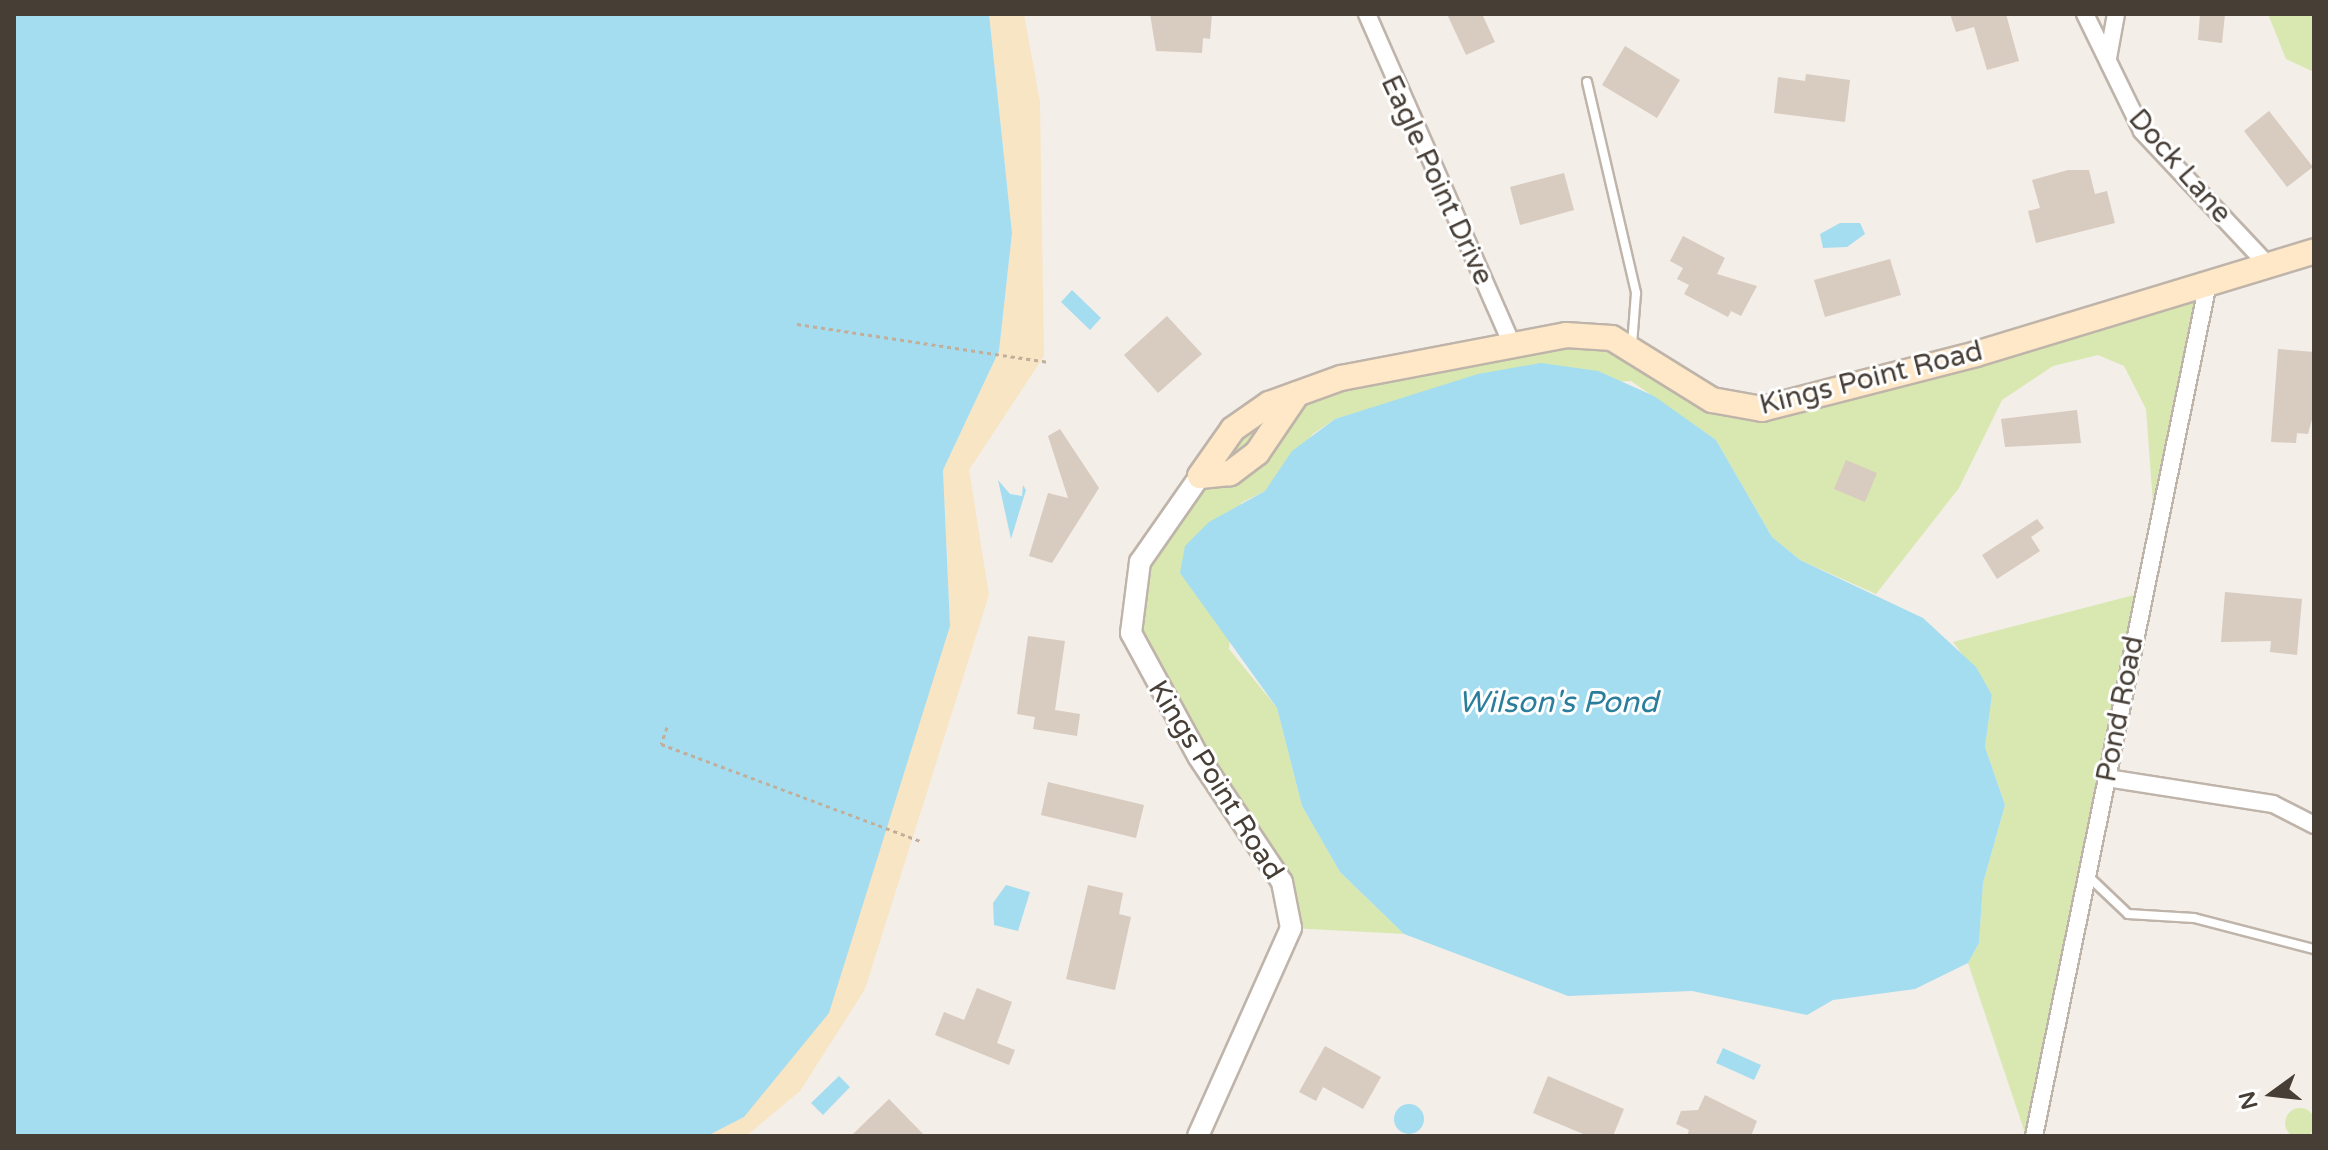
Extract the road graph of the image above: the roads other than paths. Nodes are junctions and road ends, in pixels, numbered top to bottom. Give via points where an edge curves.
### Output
1 (1367, 14) edge
2 (2085, 14) edge
3 (2116, 14) edge
4 (2108, 58) junction
5 (1587, 82) dead end
6 (2314, 251) edge
7 (2268, 265) junction
8 (2208, 283) junction
9 (1512, 344) junction
10 (1632, 345) junction
11 (1297, 394) junction
12 (1200, 476) junction
13 (2107, 778) junction
14 (2314, 825) edge
15 (2087, 876) junction
16 (2314, 949) edge
17 (1198, 1136) edge
18 (2034, 1136) edge

1 - 9 street, Eagle Point Drive
2 - 4 street, Dock Lane
3 - 4 street
4 - 7 street, Dock Lane via 2142,131
5 - 10 lane via 1636,293
6 - 7 main road, Kings Point Road
7 - 8 main road, Kings Point Road
8 - 10 main road, Kings Point Road via 1762,409 1712,400
8 - 13 street, Pond Road
9 - 10 main road, Kings Point Road via 1566,335
9 - 11 main road, Kings Point Road via 1341,378
11 - 12 main road, Kings Point Road via 1233,429
11 - 12 main road via 1257,453 1230,473
12 - 17 street, Kings Point Road via 1140,562 1131,633 1198,756 1282,882 1291,928
13 - 14 street via 2273,804
13 - 15 street, Pond Road
15 - 16 lane via 2128,914 2194,918
15 - 18 street, Pond Road

